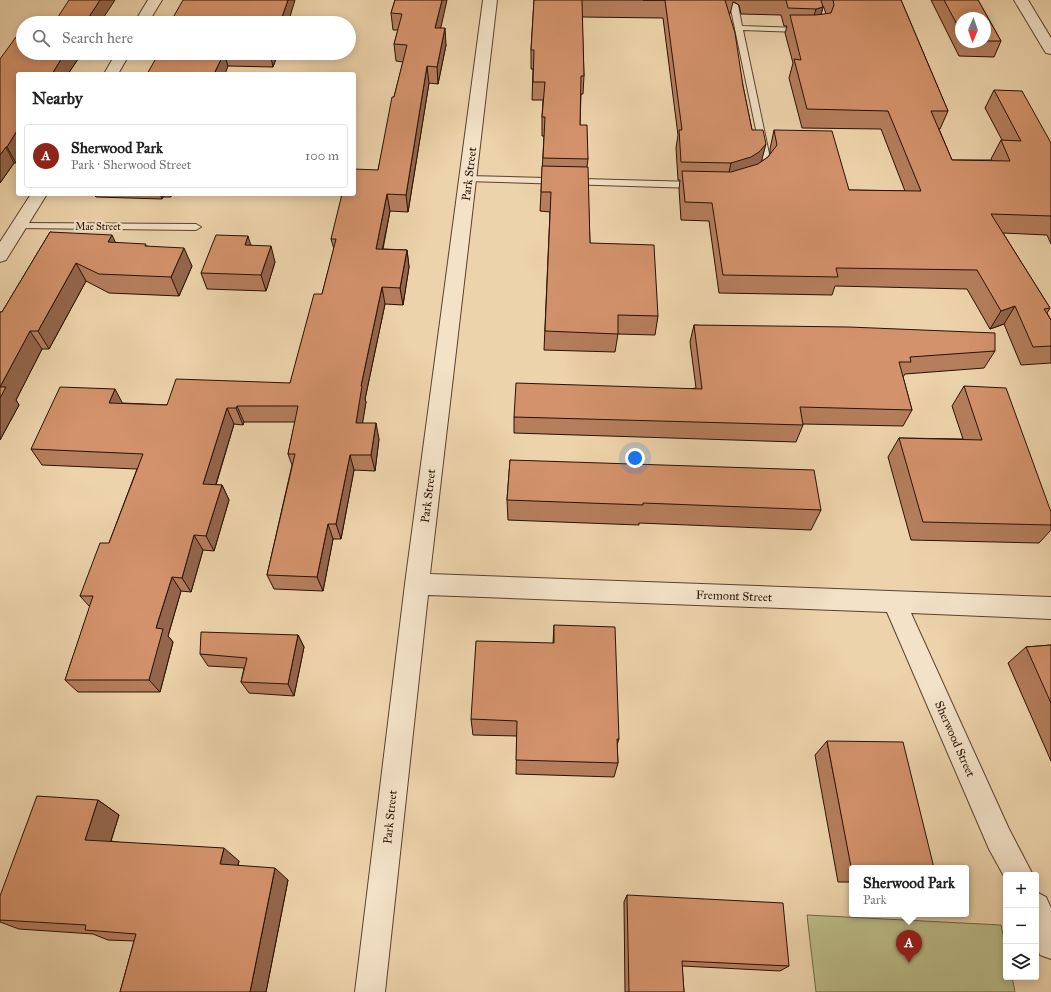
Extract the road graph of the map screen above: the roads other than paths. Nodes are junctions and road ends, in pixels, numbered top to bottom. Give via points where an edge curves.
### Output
1 (155, 0) edge
2 (490, 0) edge
3 (1021, 0) edge
4 (734, 5) dead end
5 (145, 16) edge
6 (739, 28) junction
7 (811, 30) edge
8 (1051, 50) edge
9 (119, 60) edge
10 (112, 72) edge
11 (468, 178) junction
12 (753, 179) edge
13 (704, 185) edge
14 (38, 196) edge
15 (0, 226) edge
16 (20, 226) junction
17 (196, 227) dead end
18 (0, 256) edge
19 (417, 584) junction
20 (894, 602) junction
21 (1051, 608) edge
22 (1017, 872) edge
23 (1036, 908) edge
24 (1051, 944) edge
25 (370, 992) edge

1 - 5 street
2 - 11 street, Park Street
3 - 8 street
4 - 6 lane
6 - 7 lane
6 - 12 lane via 767,163 762,172
9 - 10 street
11 - 13 lane
11 - 19 street, Park Street
14 - 16 street
15 - 16 street, Mae Street
16 - 17 lane, Mae Street
16 - 18 street
19 - 20 street, Fremont Street
19 - 25 street, Park Street
20 - 21 street, Fremont Street
20 - 22 street, Sherwood Street via 999,839
23 - 24 street

